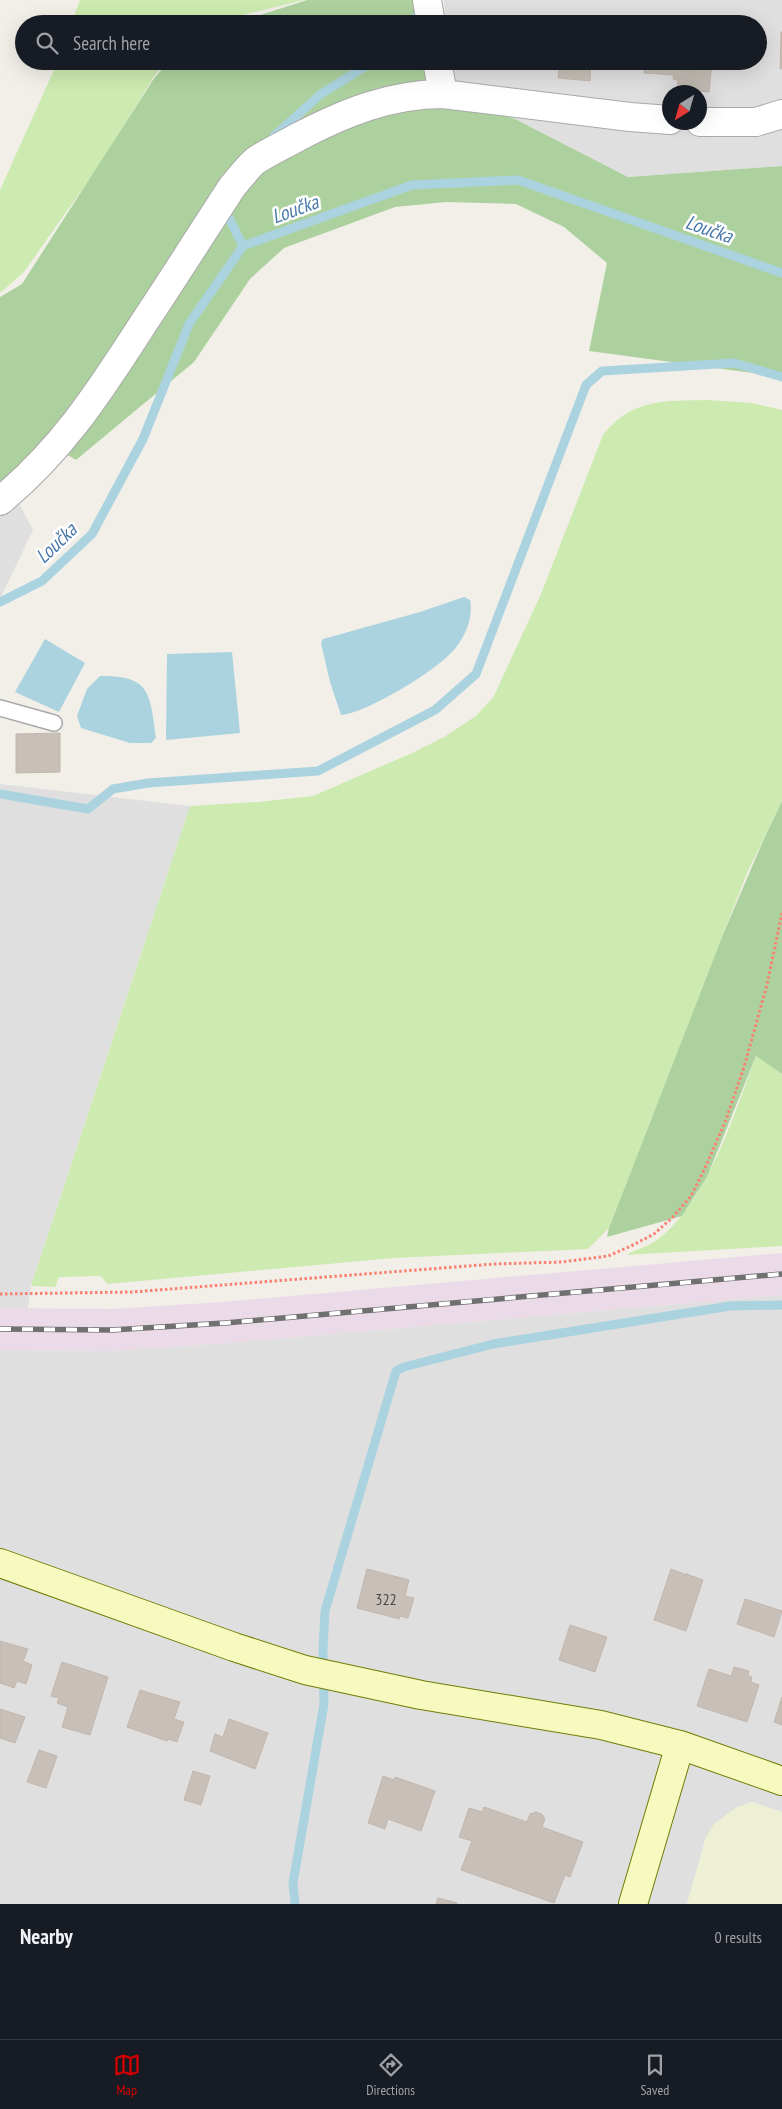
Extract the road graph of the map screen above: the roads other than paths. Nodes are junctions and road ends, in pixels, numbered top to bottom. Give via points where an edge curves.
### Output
1 (427, 0) edge
2 (430, 15) edge
3 (439, 70) edge
4 (443, 94) junction
5 (782, 114) edge
6 (662, 119) edge
7 (707, 122) edge
8 (769, 124) edge
9 (0, 501) edge
10 (0, 708) edge
11 (54, 724) dead end
12 (0, 1563) edge
13 (680, 1745) junction
14 (782, 1781) edge
15 (633, 1904) edge

1 - 2 street
3 - 4 street
4 - 6 street
4 - 9 street via 418,94 367,105 332,120 255,162 232,187 89,406 27,479
5 - 8 street
7 - 8 street
10 - 11 lane
12 - 13 main road via 305,1670 421,1695 601,1725
13 - 14 main road
13 - 15 main road

